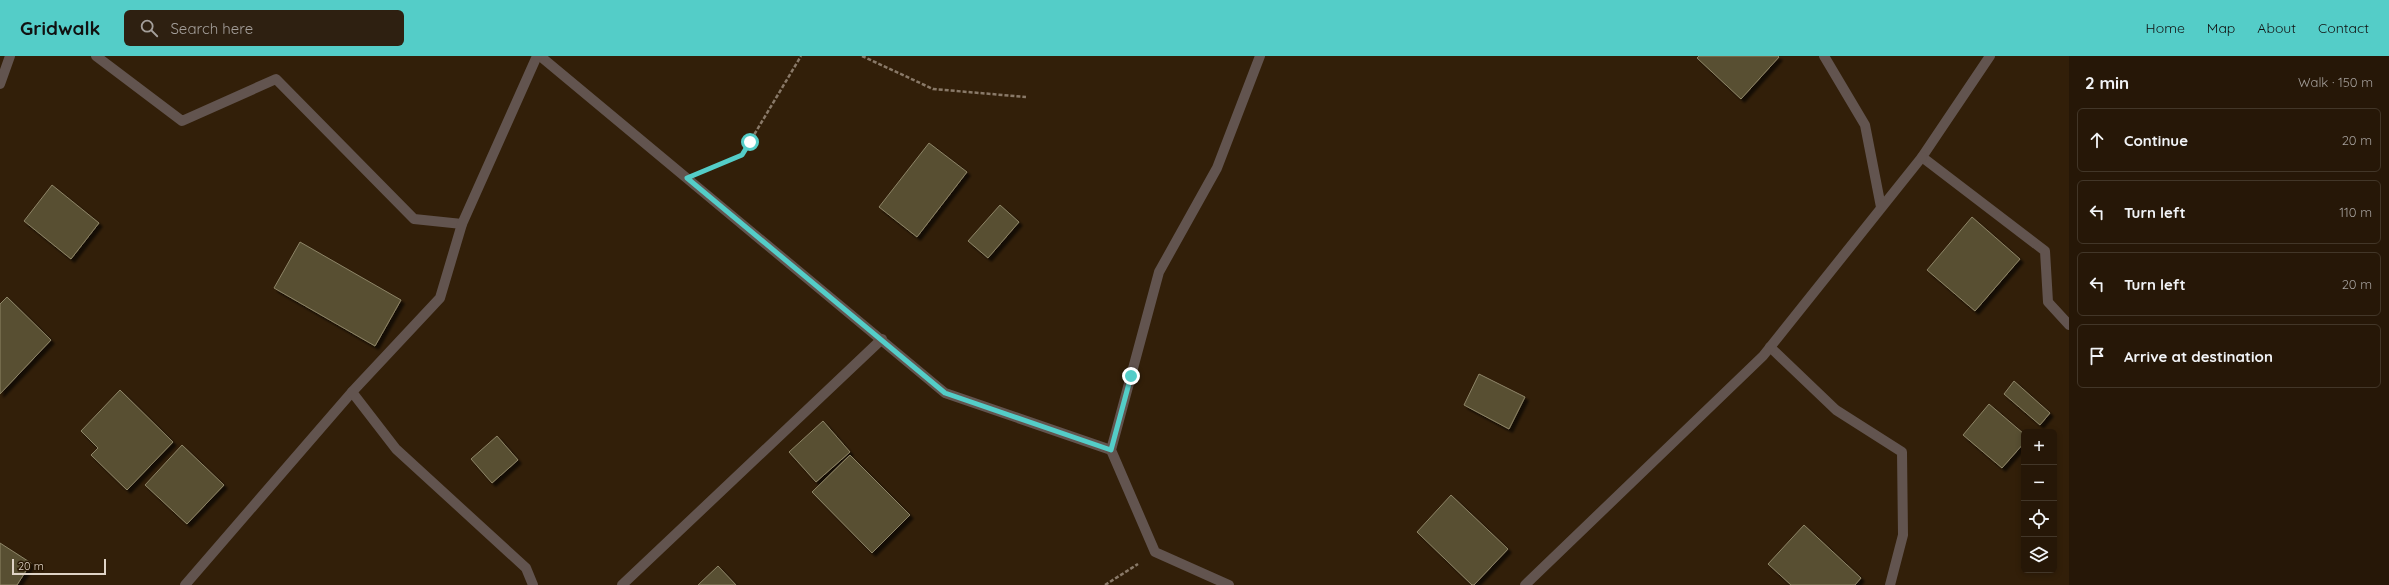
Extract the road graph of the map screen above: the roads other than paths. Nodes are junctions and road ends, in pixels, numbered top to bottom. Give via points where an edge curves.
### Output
1 (10, 56) edge
2 (96, 56) edge
3 (537, 56) edge
4 (540, 56) edge
5 (1260, 56) edge
6 (1824, 56) edge
7 (1990, 56) edge
8 (0, 84) edge
9 (1922, 157) junction
10 (1882, 207) junction
11 (462, 224) junction
12 (2069, 325) edge
13 (882, 339) junction
14 (1770, 347) junction
15 (352, 392) junction
16 (1111, 450) junction
17 (185, 585) edge
18 (533, 585) edge
19 (622, 585) edge
20 (1229, 585) edge
21 (1525, 585) edge
22 (1890, 585) edge

1 - 8 street
2 - 11 street via 182,121 276,79 414,219
3 - 11 street
4 - 13 street
5 - 16 street via 1217,168 1159,272
6 - 10 street via 1866,125
7 - 9 street
9 - 10 street
9 - 12 street via 2046,251 2048,302
10 - 14 street
11 - 15 street via 440,298
13 - 16 street via 945,393
13 - 19 street
14 - 21 street
14 - 22 street via 1836,410 1902,452 1903,535
15 - 17 street
15 - 18 street via 396,449 526,568
16 - 20 street via 1155,552

